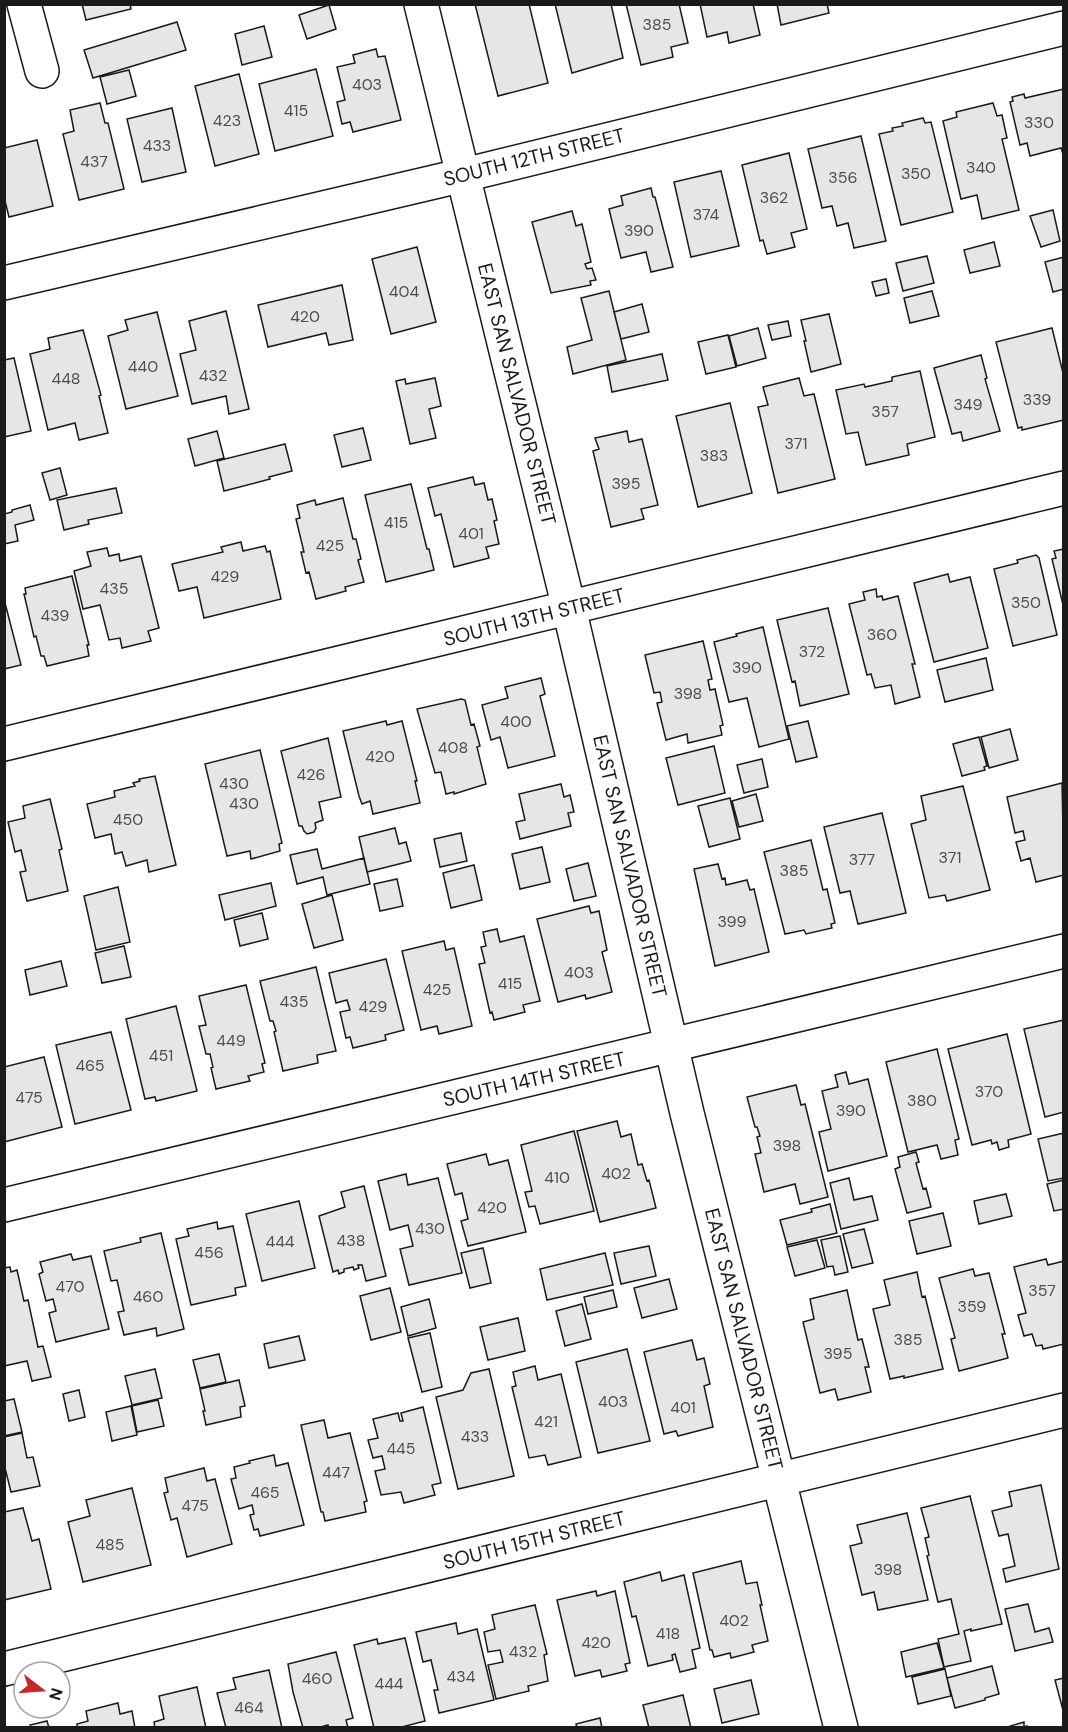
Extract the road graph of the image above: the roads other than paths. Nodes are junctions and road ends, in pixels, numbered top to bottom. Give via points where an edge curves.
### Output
1 (24, 4) edge
2 (421, 4) edge
3 (1064, 28) edge
4 (42, 71) dead end
5 (464, 174) junction
6 (4, 283) edge
7 (1064, 489) edge
8 (569, 608) junction
9 (4, 744) edge
10 (1064, 951) edge
11 (672, 1046) junction
12 (4, 1205) edge
13 (1064, 1410) edge
14 (780, 1480) junction
15 (4, 1669) edge
16 (841, 1728) edge

1 - 4 street
2 - 5 street, EAST SAN SALVADOR STREET
3 - 5 street, SOUTH 12TH STREET
5 - 6 street, SOUTH 12TH STREET
5 - 8 street, EAST SAN SALVADOR STREET
7 - 8 street, SOUTH 13TH STREET
8 - 9 street, SOUTH 13TH STREET
8 - 11 street, EAST SAN SALVADOR STREET
10 - 11 street, SOUTH 14TH STREET
11 - 12 street, SOUTH 14TH STREET
11 - 14 street, EAST SAN SALVADOR STREET
13 - 14 street, SOUTH 15TH STREET
14 - 15 street, SOUTH 15TH STREET
14 - 16 street, EAST SAN SALVADOR STREET

